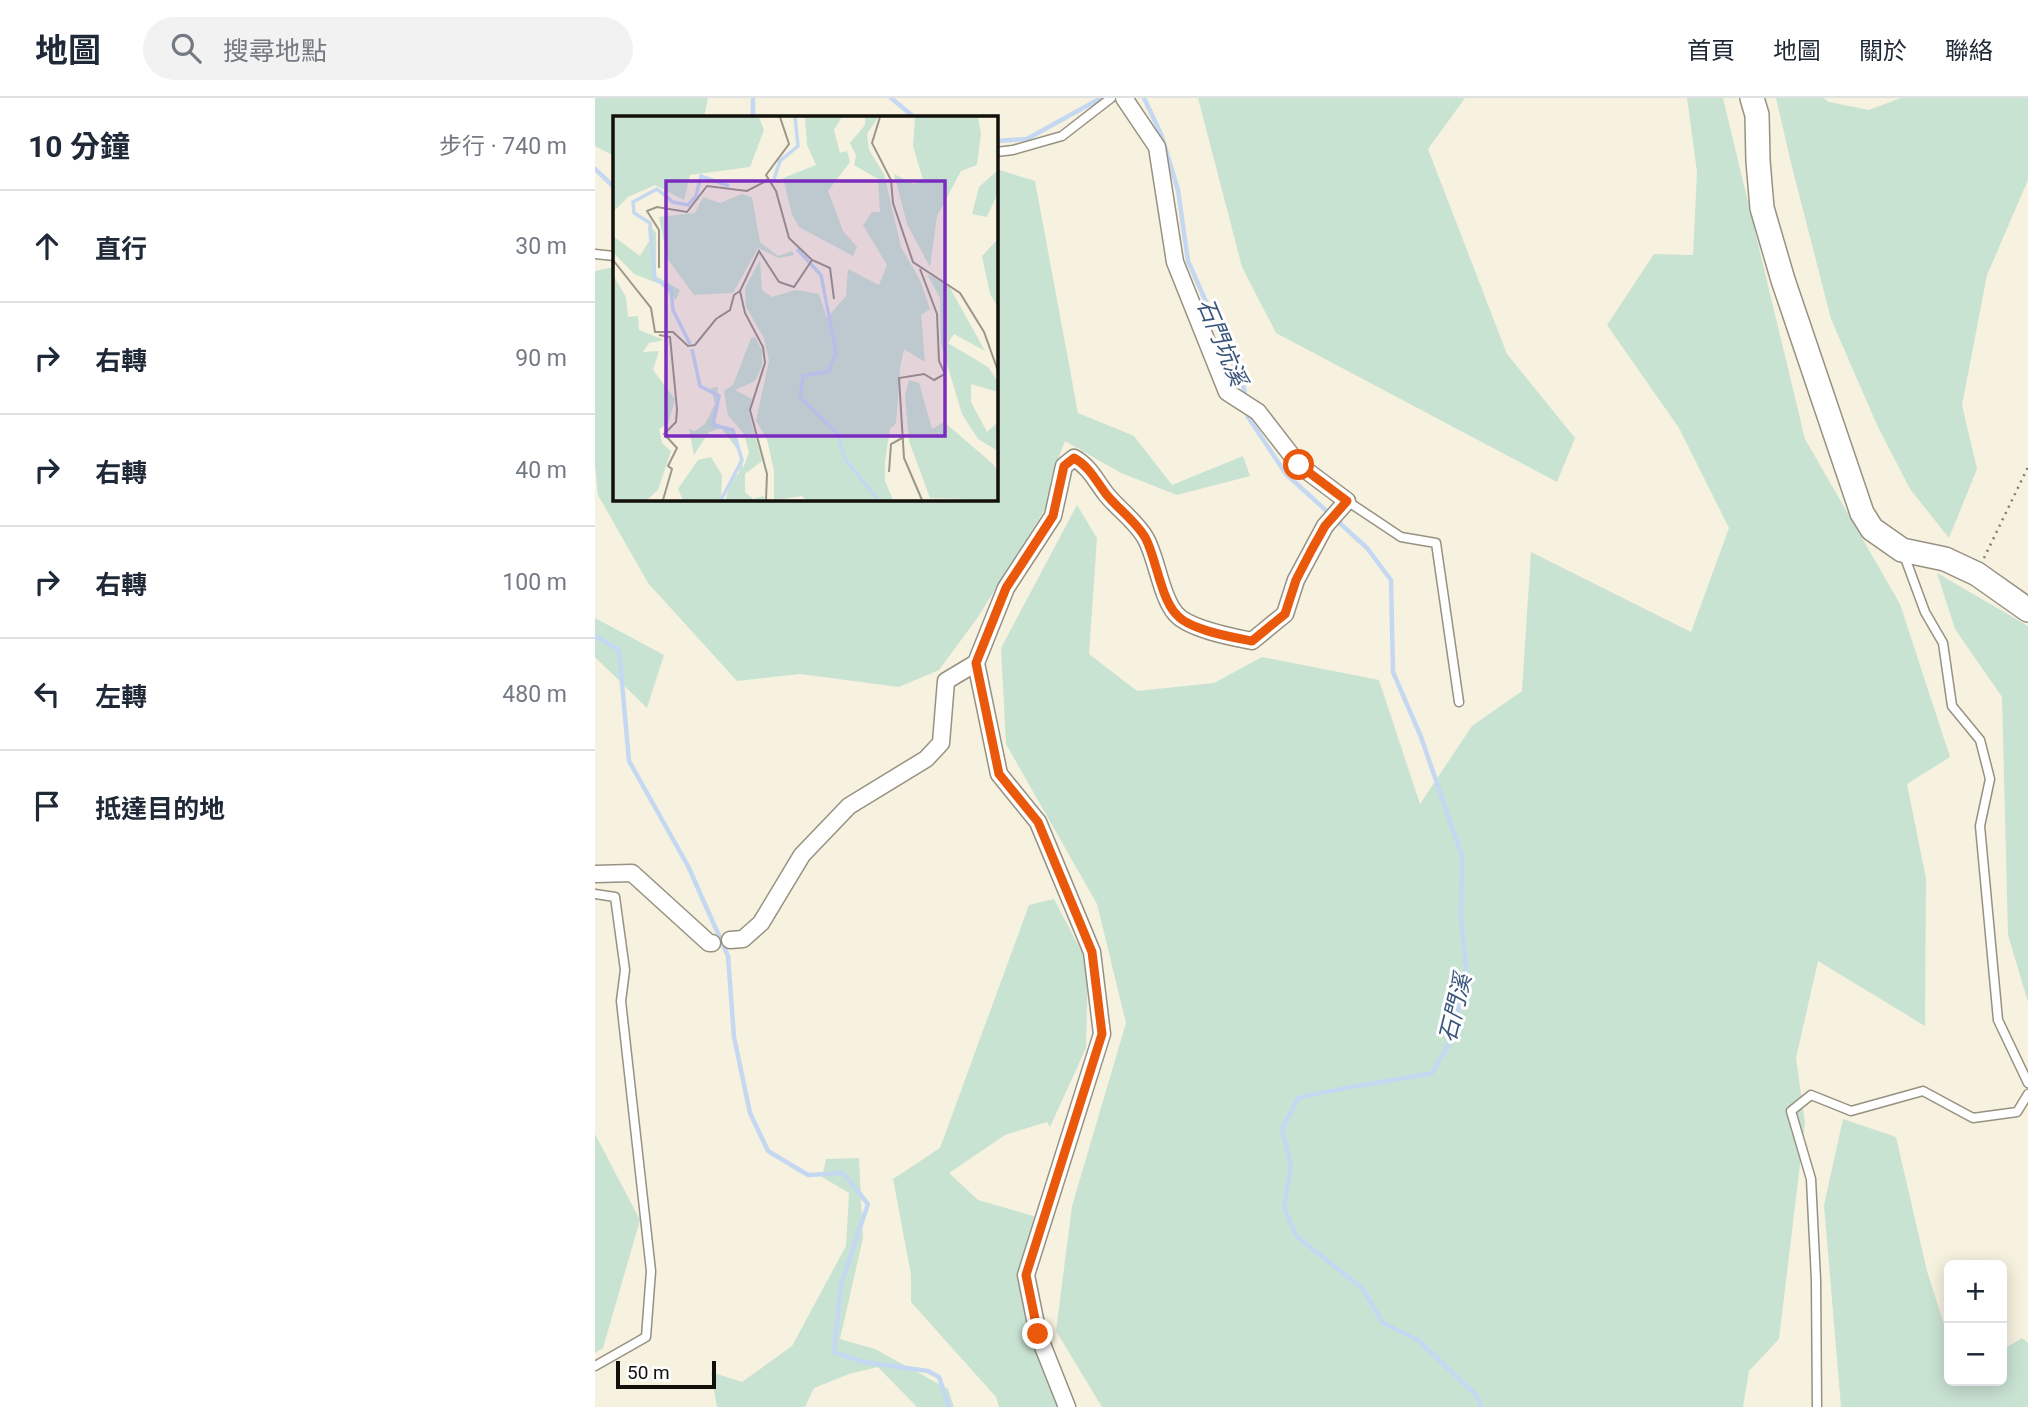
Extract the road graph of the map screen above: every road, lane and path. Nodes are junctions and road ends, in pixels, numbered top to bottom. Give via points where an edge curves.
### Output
1 (1111, 98) edge
2 (1124, 98) edge
3 (1752, 98) edge
4 (997, 152) edge
5 (595, 254) edge
6 (613, 256) edge
7 (2028, 467) edge
8 (1343, 505) junction
9 (1902, 550) junction
10 (1977, 574) junction
11 (2028, 610) edge
12 (976, 663) junction
13 (1459, 702) dead end
14 (595, 874) edge
15 (595, 894) edge
16 (730, 940) joint
17 (712, 943) joint
18 (2028, 1083) edge
19 (2028, 1094) edge
20 (595, 1366) edge
21 (1067, 1407) edge
22 (1817, 1407) edge

1 - 4 lane via 1062,136
2 - 8 street via 1157,147 1175,262 1227,392 1258,412 1299,465
3 - 9 street via 1762,208 1791,306 1862,513 1872,529
5 - 6 lane
7 - 10 path
8 - 12 street via 1327,523 1296,580 1285,614 1252,641 1190,624 1176,614 1145,537 1074,458 1064,466 1053,516 1006,588
8 - 13 lane via 1401,537 1436,542
9 - 10 street via 1945,559
9 - 18 lane via 1925,612 1944,643 1952,706 1980,740 1990,779 1980,826 1998,1020
10 - 11 street
12 - 16 street via 946,681 941,743 926,759 849,806 802,855 761,923 743,939
12 - 21 street via 999,774 1038,822 1092,952 1102,1034 1026,1275 1038,1334
14 - 17 street via 632,873
15 - 20 lane via 615,898 625,970 621,1001 651,1271 646,1337
16 - 17 lane
19 - 22 lane via 2017,1112 1973,1118 1923,1091 1851,1111 1811,1095 1791,1111 1811,1180

